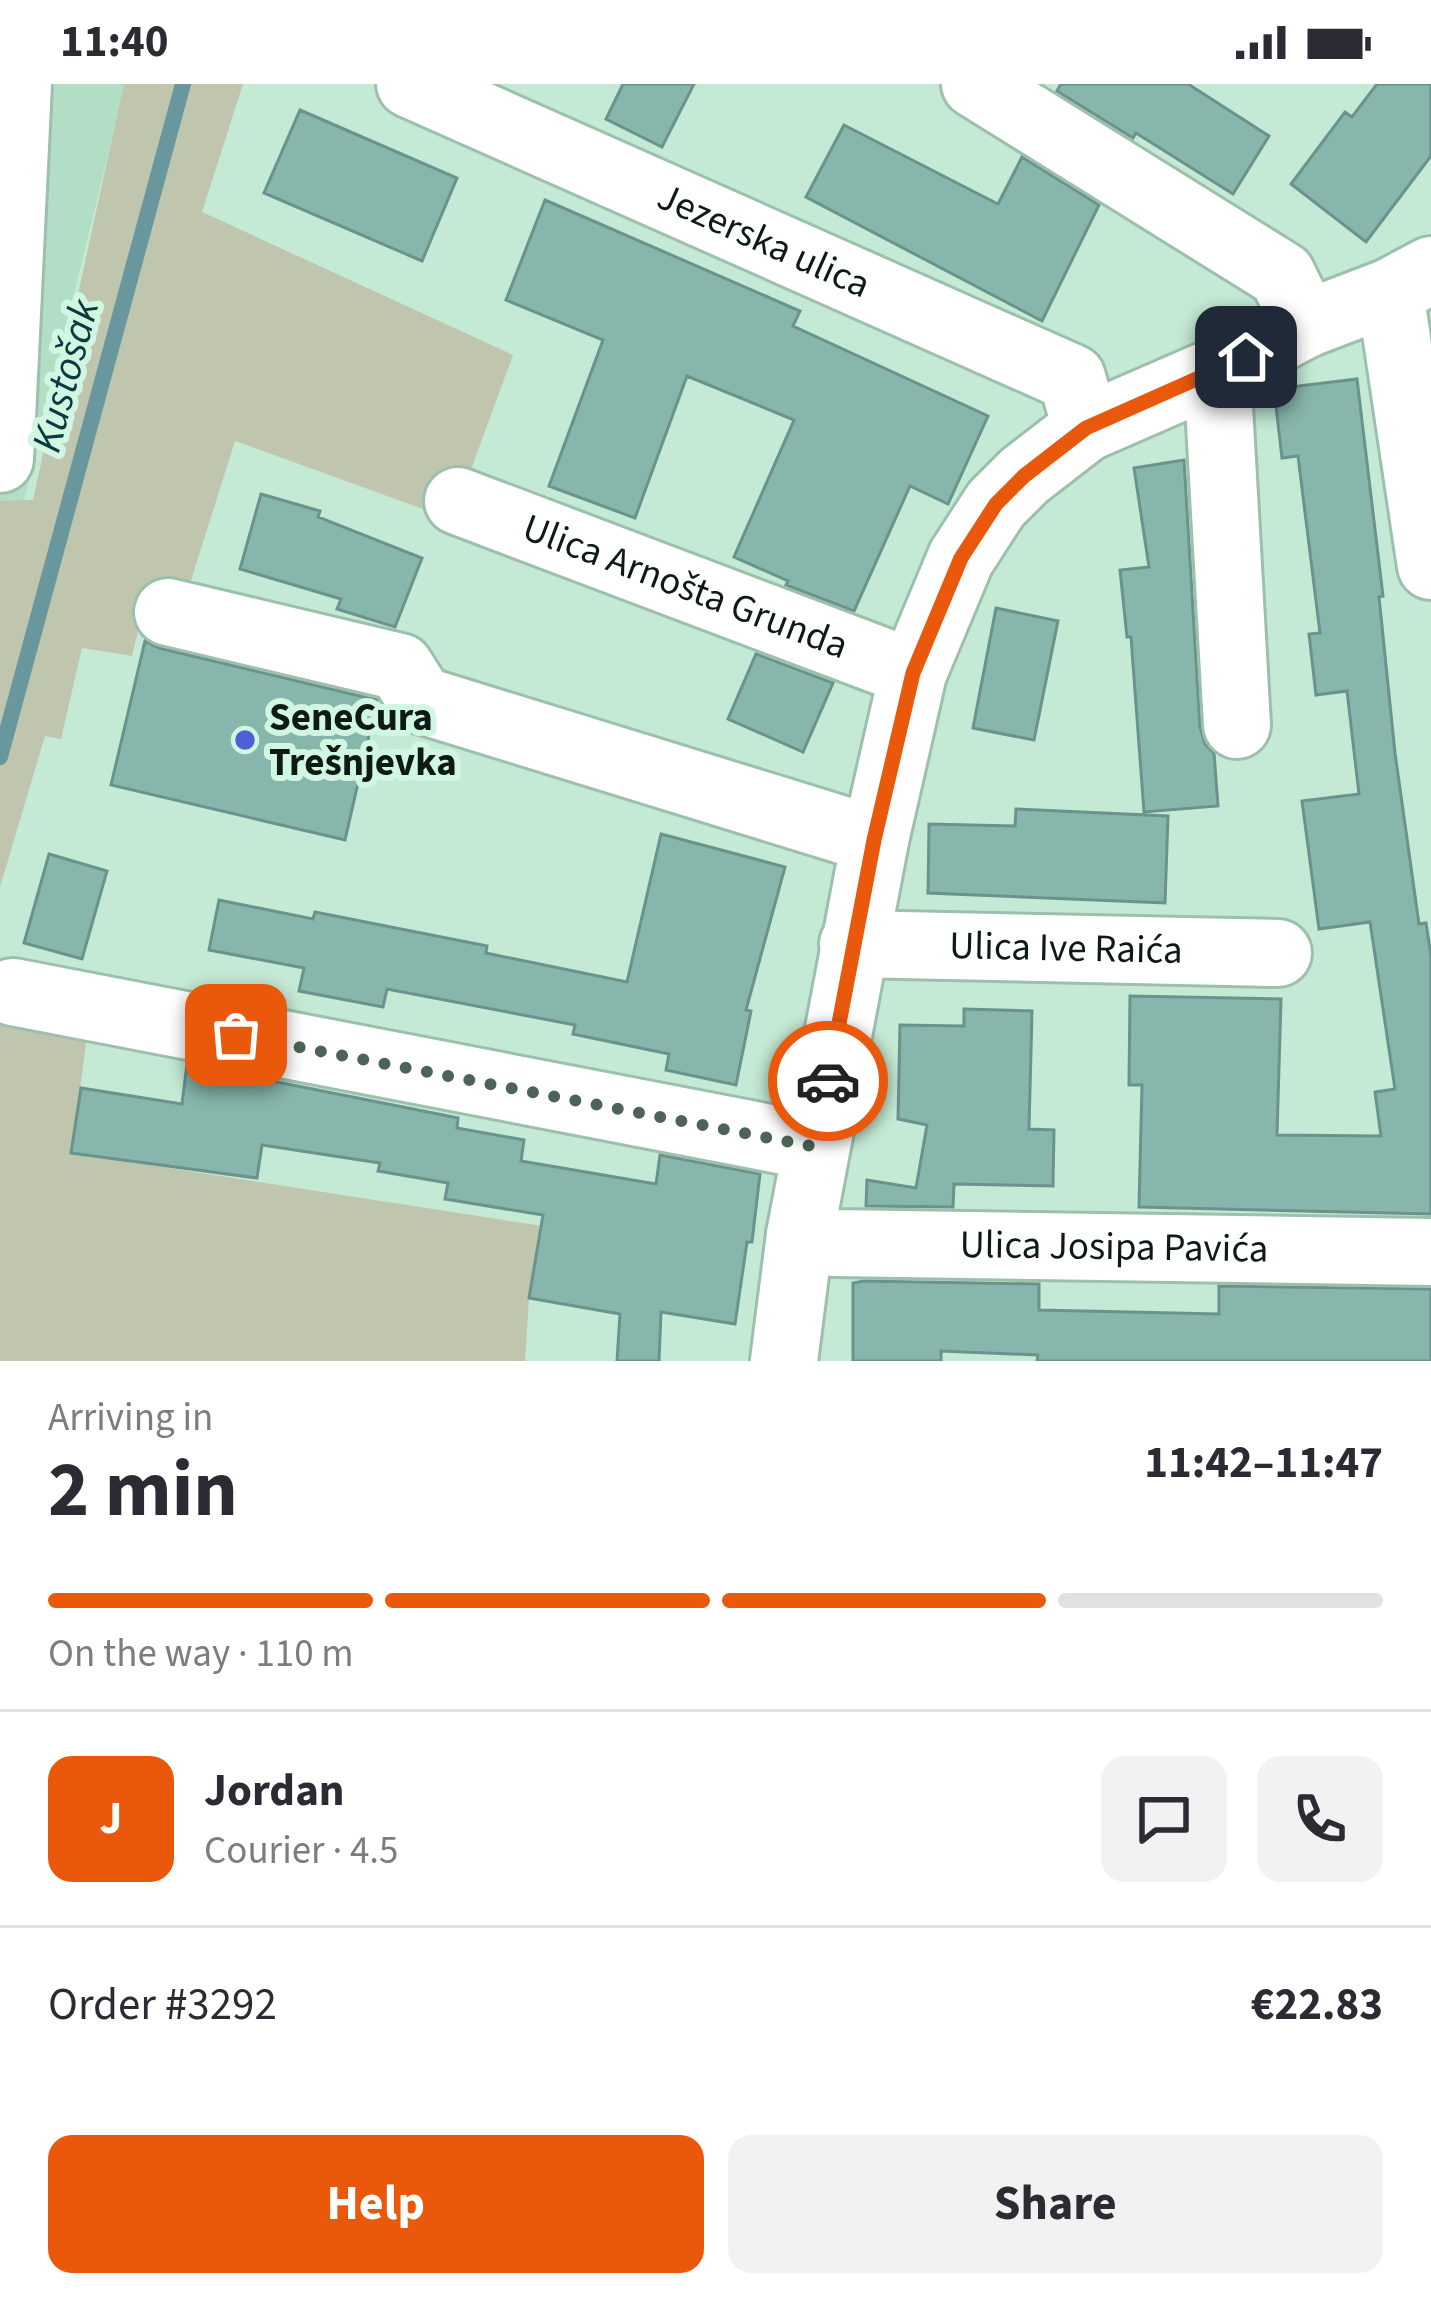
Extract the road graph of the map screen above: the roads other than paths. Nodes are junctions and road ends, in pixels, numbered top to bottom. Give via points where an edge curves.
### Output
1 (18, 84) edge
2 (410, 84) edge
3 (975, 84) edge
4 (1410, 281) edge
5 (1306, 324) junction
6 (1217, 371) junction
7 (1086, 428) junction
8 (0, 459) edge
9 (458, 501) dead end
10 (1431, 566) edge
11 (168, 612) dead end
12 (913, 673) junction
13 (1237, 725) dead end
14 (874, 840) junction
15 (853, 944) junction
16 (1278, 953) dead end
17 (13, 992) dead end
18 (816, 1147) junction
19 (800, 1234) junction
20 (1431, 1252) edge
21 (784, 1361) edge

1 - 8 street
2 - 7 street, Jezerska ulica via 1072,378
3 - 5 street via 1282,275
4 - 5 street
4 - 10 street
5 - 6 street
6 - 7 street
6 - 13 street
7 - 12 street via 996,504 961,558
9 - 12 street, Ulica Arnošta Grunda
11 - 14 street via 400,667 421,700
12 - 14 street
14 - 15 street
15 - 16 street, Ulica Ive Raića
15 - 18 street
17 - 18 street
18 - 19 street
19 - 20 street, Ulica Josipa Pavića via 834,1243
19 - 21 street

